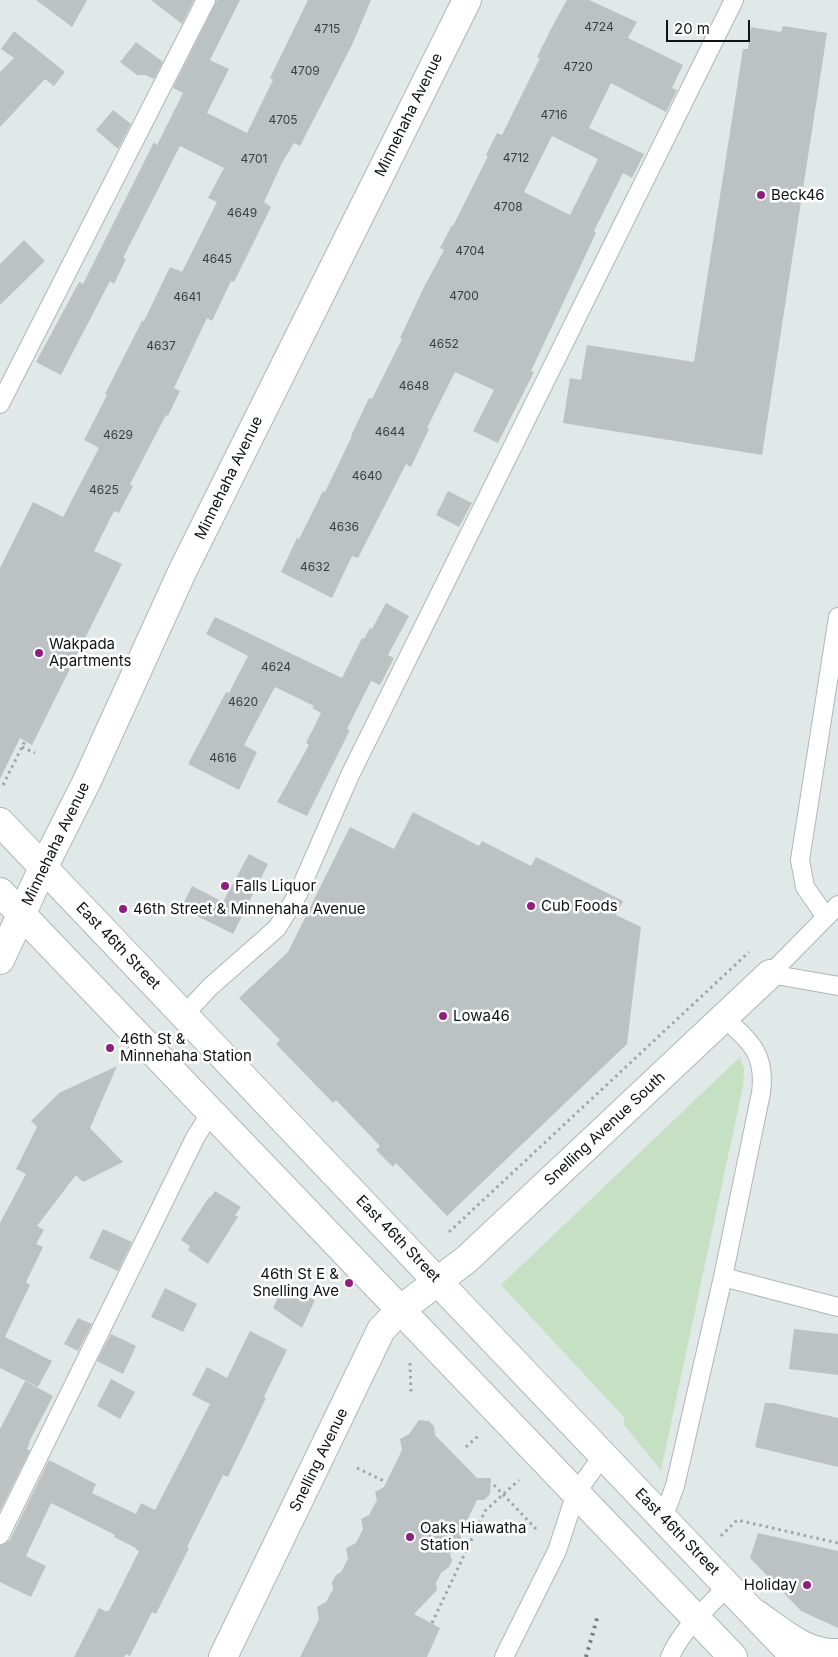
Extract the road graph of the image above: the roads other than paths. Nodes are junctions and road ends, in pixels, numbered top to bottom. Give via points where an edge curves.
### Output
1 (206, 0) edge
2 (467, 0) edge
3 (734, 0) edge
4 (0, 404) edge
5 (838, 616) edge
6 (0, 822) edge
7 (44, 868) junction
8 (0, 892) edge
9 (832, 911) edge
10 (22, 915) junction
11 (0, 960) edge
12 (770, 974) junction
13 (838, 986) edge
14 (184, 1015) junction
15 (724, 1018) junction
16 (211, 1112) junction
17 (723, 1277) junction
18 (438, 1282) junction
19 (838, 1307) edge
20 (400, 1310) junction
21 (603, 1455) junction
22 (576, 1493) junction
23 (663, 1518) junction
24 (0, 1534) edge
25 (728, 1586) junction
26 (756, 1614) junction
27 (696, 1619) junction
28 (838, 1653) edge
29 (222, 1657) edge
30 (504, 1657) edge
31 (670, 1657) edge
32 (733, 1657) edge
33 (795, 1657) edge

1 - 4 lane
2 - 7 main road, Minnehaha Avenue via 186,563 88,781
3 - 14 lane via 350,775 298,894 277,928 210,987
5 - 9 lane via 800,860 805,887
6 - 7 main road, East 46th Street
7 - 10 main road, Minnehaha Avenue
7 - 14 main road, East 46th Street
8 - 10 main road
9 - 12 lane
10 - 11 main road, Minnehaha Avenue
10 - 16 main road
12 - 13 lane
12 - 15 main road, Snelling Avenue South
14 - 18 main road, East 46th Street
15 - 17 lane via 749,1040 763,1076
15 - 18 main road, Snelling Avenue South via 467,1259
16 - 20 main road
16 - 24 lane
17 - 19 lane
17 - 23 lane via 675,1486
18 - 20 main road, Snelling Avenue
18 - 21 main road, East 46th Street
20 - 22 main road
20 - 29 main road, Snelling Avenue via 382,1330
21 - 22 lane
21 - 23 main road, East 46th Street
22 - 27 main road
22 - 30 lane via 557,1551
23 - 25 main road, East 46th Street
25 - 26 main road, East 46th Street
25 - 27 lane
26 - 28 main road via 802,1645 817,1652
26 - 33 main road, East 46th Street
27 - 31 lane via 676,1642
27 - 32 main road

